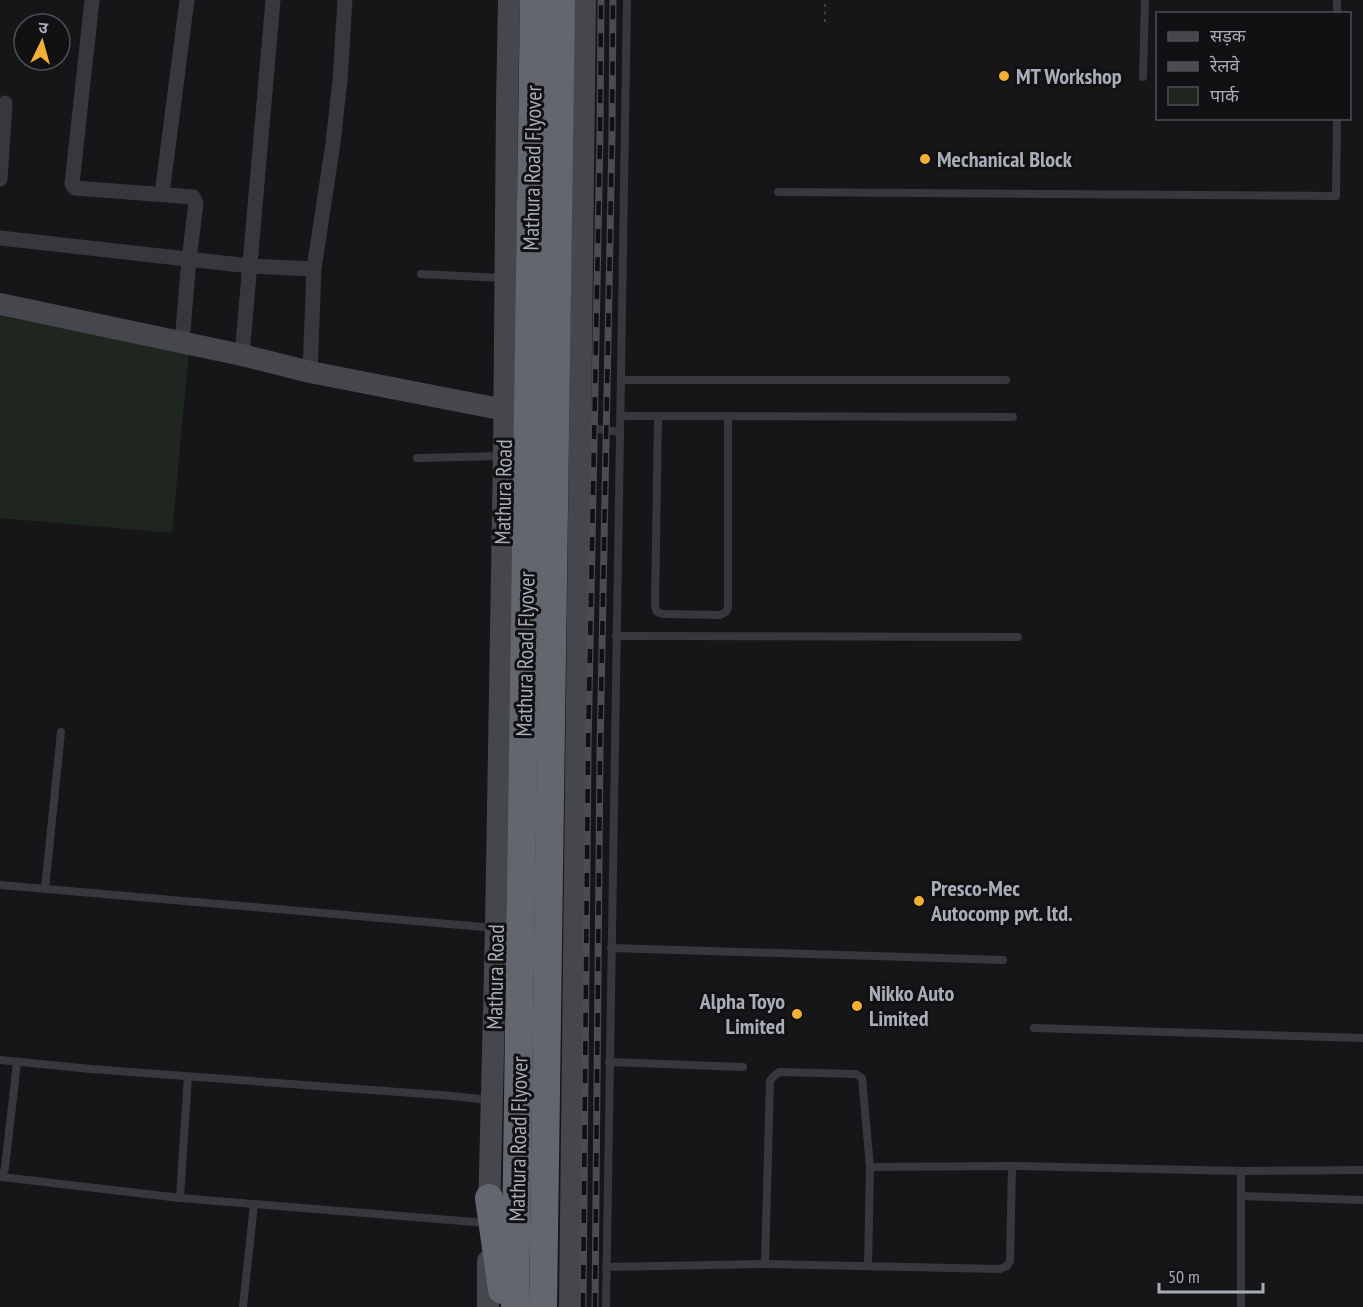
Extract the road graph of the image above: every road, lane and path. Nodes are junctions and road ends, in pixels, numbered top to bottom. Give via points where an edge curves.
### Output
1 (92, 0) edge
2 (187, 0) edge
3 (273, 0) edge
4 (345, 0) edge
5 (509, 0) edge
6 (534, 0) edge
7 (561, 0) edge
8 (585, 0) edge
9 (627, 0) edge
10 (825, 0) edge
11 (1145, 0) edge
12 (825, 22) dead end
13 (1143, 77) dead end
14 (5, 103) dead end
15 (1337, 120) edge
16 (0, 179) edge
17 (778, 192) dead end
18 (162, 194) junction
19 (0, 238) edge
20 (189, 259) junction
21 (250, 266) junction
22 (314, 269) junction
23 (421, 274) dead end
24 (506, 278) junction
25 (0, 304) edge
26 (183, 342) junction
27 (242, 355) junction
28 (543, 363) junction
29 (310, 372) junction
30 (621, 380) junction
31 (1006, 380) dead end
32 (505, 410) junction
33 (620, 416) junction
34 (658, 416) junction
35 (728, 416) junction
36 (1014, 417) dead end
37 (579, 426) junction
38 (620, 432) junction
39 (504, 456) junction
40 (417, 458) dead end
41 (616, 636) junction
42 (1018, 636) dead end
43 (61, 732) dead end
44 (0, 885) edge
45 (45, 889) junction
46 (496, 928) junction
47 (611, 948) junction
48 (1003, 960) dead end
49 (1034, 1028) dead end
50 (1363, 1038) edge
51 (0, 1060) edge
52 (17, 1062) junction
53 (609, 1062) junction
54 (743, 1067) dead end
55 (188, 1077) junction
56 (492, 1101) junction
57 (1012, 1166) junction
58 (870, 1167) junction
59 (1363, 1170) edge
60 (1241, 1171) junction
61 (1, 1177) edge
62 (1241, 1196) junction
63 (180, 1198) junction
64 (1363, 1200) edge
65 (254, 1204) junction
66 (489, 1211) junction
67 (765, 1264) junction
68 (868, 1266) junction
69 (606, 1267) junction
70 (243, 1307) edge
71 (488, 1307) edge
72 (505, 1307) edge
73 (515, 1307) edge
74 (543, 1307) edge
75 (570, 1307) edge
76 (606, 1307) edge
77 (1241, 1307) edge

1 - 18 street via 73,186
2 - 18 street
3 - 21 street
4 - 22 street via 333,143
5 - 24 main road, Mathura Road
6 - 28 highway, Mathura Road Flyover
7 - 28 highway, Mathura Road Flyover
8 - 37 main road
9 - 30 lane
10 - 12 path
11 - 13 lane
14 - 16 street
15 - 17 lane via 1336,196
18 - 20 street via 196,200
19 - 20 street
20 - 21 street
20 - 26 street
21 - 22 street
21 - 27 street
22 - 29 street
23 - 24 lane
24 - 32 main road, Mathura Road
25 - 26 main road
26 - 27 main road
27 - 29 main road
28 - 73 highway, Mathura Road Flyover
28 - 74 highway, Mathura Road Flyover
29 - 32 main road
30 - 31 lane
30 - 33 lane
32 - 39 main road, Mathura Road
33 - 34 lane
33 - 38 lane
34 - 35 lane
34 - 35 lane via 655,606 663,614 720,615 728,607
35 - 36 lane
37 - 38 lane
37 - 75 main road
38 - 41 lane
39 - 40 lane
39 - 46 main road, Mathura Road
41 - 42 lane
41 - 47 lane
43 - 45 lane
44 - 45 lane
45 - 46 lane
46 - 56 main road, Mathura Road
47 - 48 lane
47 - 53 lane
49 - 50 lane
51 - 52 lane
52 - 55 lane
52 - 61 lane
53 - 54 lane
53 - 69 lane
55 - 56 lane
55 - 63 lane
56 - 66 main road, Mathura Road
57 - 58 lane
57 - 60 lane
57 - 68 lane via 1007,1266
58 - 67 lane via 862,1078 856,1074 779,1072 773,1077
58 - 68 lane
59 - 60 lane
60 - 62 lane
61 - 63 lane
62 - 64 lane
62 - 77 lane
63 - 65 lane
65 - 66 lane
65 - 70 lane
66 - 71 main road, Mathura Road
66 - 72 highway
67 - 68 lane
67 - 69 lane
69 - 76 lane

